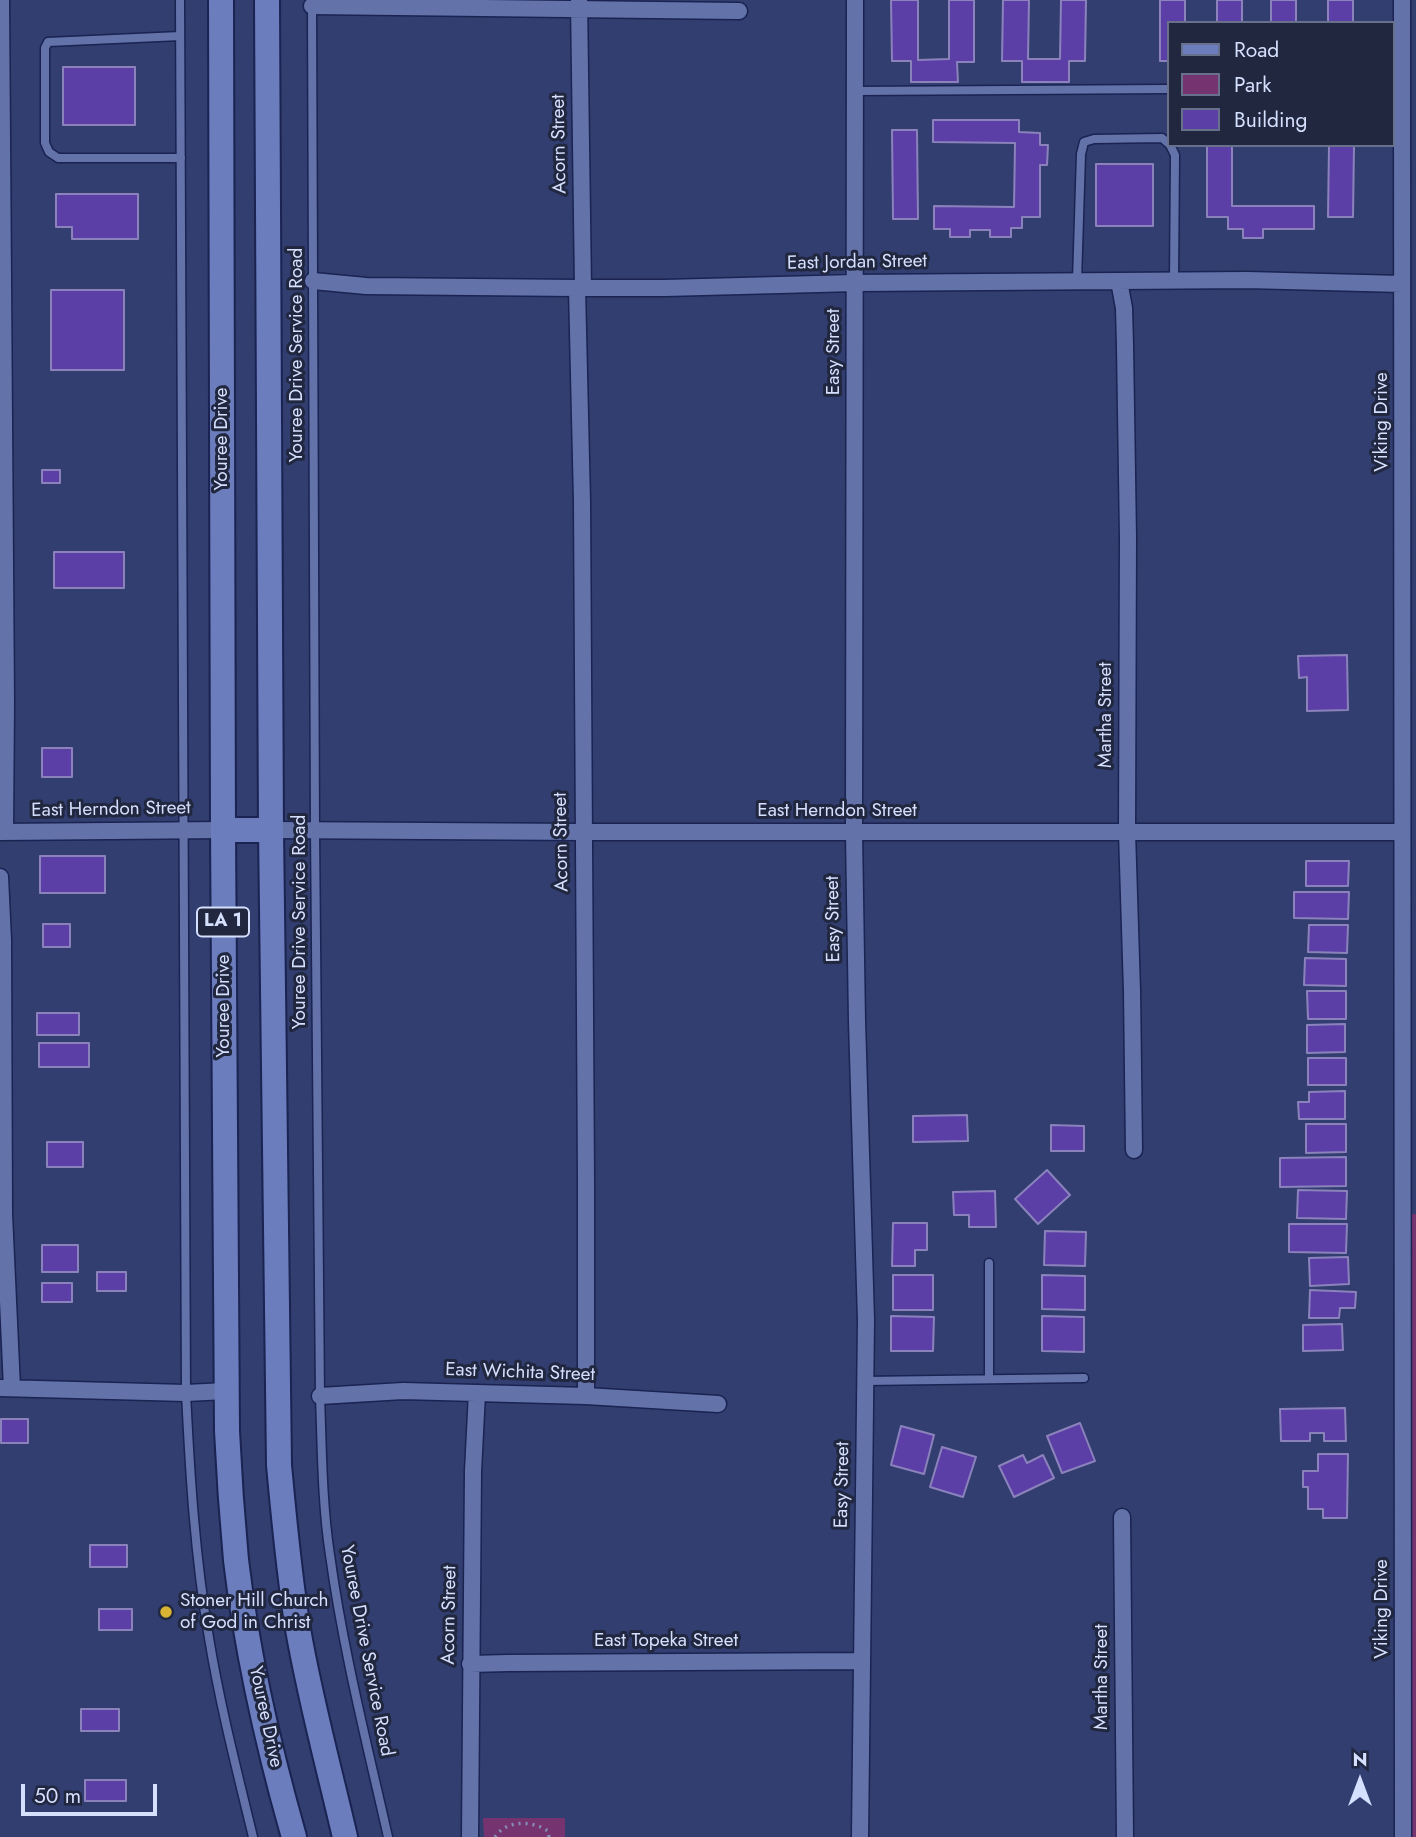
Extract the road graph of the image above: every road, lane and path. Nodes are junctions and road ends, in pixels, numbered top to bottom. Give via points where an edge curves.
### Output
1 (1, 0) edge
2 (180, 0) edge
3 (221, 0) edge
4 (267, 0) edge
5 (855, 0) edge
6 (1402, 0) edge
7 (312, 3) edge
8 (579, 5) edge
9 (739, 10) dead end
10 (180, 36) junction
11 (1168, 89) edge
12 (1398, 90) edge
13 (855, 91) junction
14 (1168, 143) edge
15 (1171, 147) edge
16 (181, 158) junction
17 (1, 274) edge
18 (1174, 280) junction
19 (313, 281) junction
20 (1077, 281) junction
21 (1119, 281) junction
22 (855, 283) junction
23 (1402, 284) junction
24 (580, 288) junction
25 (184, 830) junction
26 (223, 830) junction
27 (271, 830) junction
28 (315, 830) junction
29 (2, 832) edge
30 (583, 832) junction
31 (854, 832) junction
32 (1127, 832) junction
33 (1402, 838) junction
34 (0, 877) edge
35 (1134, 1150) dead end
36 (989, 1264) dead end
37 (1084, 1378) dead end
38 (989, 1379) junction
39 (865, 1381) junction
40 (6, 1388) edge
41 (226, 1391) junction
42 (186, 1393) junction
43 (477, 1393) junction
44 (320, 1396) junction
45 (586, 1396) junction
46 (718, 1404) dead end
47 (1122, 1517) dead end
48 (862, 1661) junction
49 (470, 1664) junction
50 (253, 1837) edge
51 (294, 1837) edge
52 (345, 1837) edge
53 (388, 1837) edge
54 (470, 1837) edge
55 (495, 1837) edge
56 (549, 1837) edge
57 (860, 1837) edge
58 (1125, 1837) edge
59 (1403, 1837) edge

1 - 17 street
2 - 10 lane
3 - 26 main road, Youree Drive / LA 1
4 - 27 main road, LA 1
5 - 13 street, Easy Street
6 - 12 street, Viking Drive
7 - 8 street
7 - 19 lane, Youree Drive Service Road
8 - 9 street
8 - 24 street, Acorn Street
10 - 16 lane
10 - 16 lane via 48,42 45,143 58,158
11 - 13 lane
12 - 23 street, Viking Drive
13 - 22 street, Easy Street
14 - 20 lane via 1162,138 1084,142
15 - 18 lane via 1175,155
16 - 25 lane
17 - 29 street via 6,702
18 - 21 street, East Jordan Street
18 - 23 street, East Jordan Street
19 - 24 street, East Jordan Street via 366,286
19 - 28 lane, Youree Drive Service Road
20 - 21 street, East Jordan Street
20 - 22 street, East Jordan Street
21 - 32 street, Martha Street via 1124,308 1128,538
22 - 24 street, East Jordan Street
22 - 31 street, Easy Street
23 - 33 street, Viking Drive
24 - 30 street, Acorn Street
25 - 26 street, East Herndon Street
25 - 29 street, East Herndon Street
25 - 42 lane
26 - 27 main road
26 - 41 main road, Youree Drive / LA 1
27 - 28 street, East Herndon Street
27 - 52 main road, LA 1 via 279,1465 298,1628
28 - 30 street, East Herndon Street
28 - 44 lane, Youree Drive Service Road
30 - 31 street, East Herndon Street
30 - 45 street, Acorn Street
31 - 32 street, East Herndon Street
31 - 39 street, Easy Street
32 - 33 street, East Herndon Street
32 - 35 street, Martha Street
33 - 59 street, Viking Drive
34 - 40 street
36 - 38 lane
37 - 38 lane
38 - 39 lane
39 - 48 street, Easy Street
40 - 42 street
41 - 42 street
41 - 51 main road, Youree Drive / LA 1 via 236,1562 263,1712
42 - 50 lane via 203,1597 219,1693
43 - 44 street, East Wichita Street
43 - 45 street, East Wichita Street
43 - 49 street, Acorn Street
44 - 53 lane, Youree Drive Service Road via 329,1553
45 - 46 street, East Wichita Street
47 - 58 street, Martha Street
48 - 49 street, East Topeka Street
48 - 57 street, Easy Street
49 - 54 street, Acorn Street
55 - 56 path via 511,1824 539,1825

